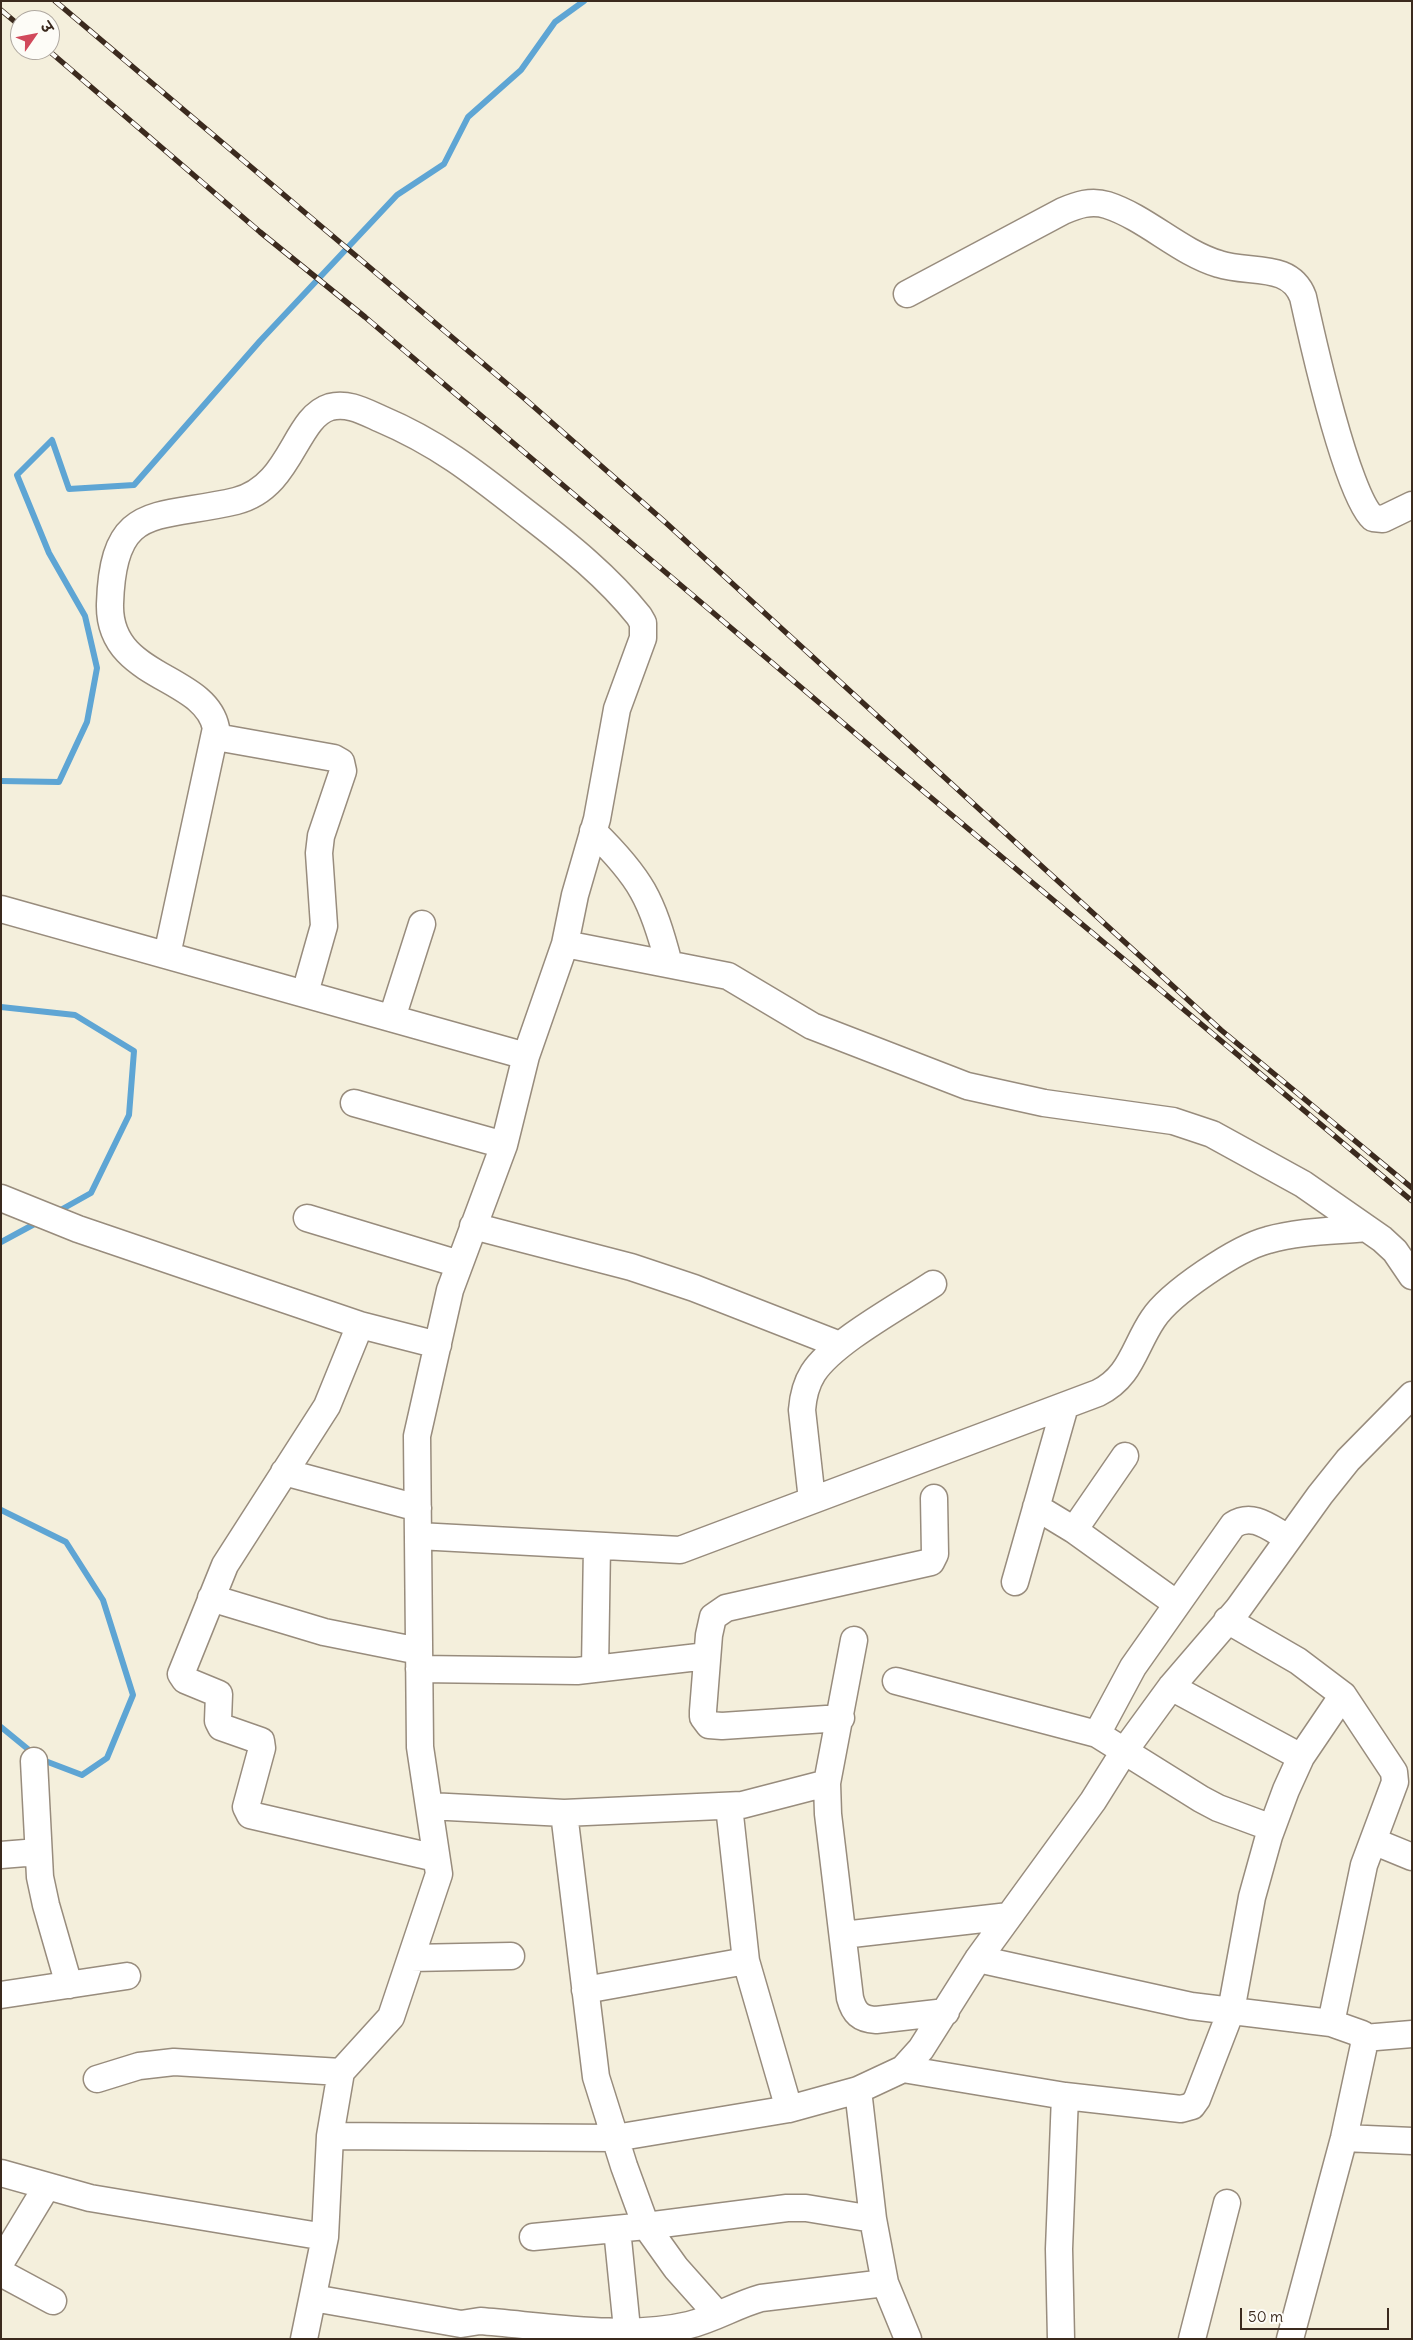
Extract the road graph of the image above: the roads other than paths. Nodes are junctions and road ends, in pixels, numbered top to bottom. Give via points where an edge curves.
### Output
1 (907, 294) dead end
2 (1412, 505) edge
3 (216, 737) junction
4 (593, 831) junction
5 (1, 909) edge
6 (422, 924) dead end
7 (565, 944) junction
8 (167, 955) junction
9 (669, 964) junction
10 (305, 993) junction
11 (392, 1018) junction
12 (526, 1056) junction
13 (354, 1103) dead end
14 (504, 1145) junction
15 (1, 1198) edge
16 (307, 1218) dead end
17 (473, 1226) junction
18 (1366, 1228) junction
19 (459, 1264) junction
20 (1412, 1276) edge
21 (933, 1284) dead end
22 (360, 1325) junction
23 (438, 1345) junction
24 (840, 1345) junction
25 (1412, 1395) edge
26 (1065, 1406) junction
27 (1125, 1456) dead end
28 (284, 1472) junction
29 (934, 1498) dead end
30 (812, 1500) junction
31 (1036, 1507) junction
32 (418, 1508) junction
33 (1074, 1530) junction
34 (418, 1536) junction
35 (1288, 1538) junction
36 (597, 1546) junction
37 (1015, 1582) dead end
38 (211, 1598) junction
39 (1177, 1604) junction
40 (1227, 1620) junction
41 (854, 1640) dead end
42 (707, 1656) junction
43 (419, 1660) junction
44 (595, 1669) junction
45 (896, 1681) dead end
46 (1171, 1687) junction
47 (1343, 1695) junction
48 (841, 1718) junction
49 (1097, 1734) junction
50 (1125, 1750) junction
51 (1301, 1757) junction
52 (34, 1761) dead end
53 (827, 1783) junction
54 (429, 1806) junction
55 (729, 1806) junction
56 (564, 1813) junction
57 (1272, 1828) junction
58 (1373, 1841) junction
59 (38, 1852) junction
60 (1, 1856) edge
61 (1412, 1857) edge
62 (436, 1858) junction
63 (1009, 1916) junction
64 (843, 1935) junction
65 (511, 1956) dead end
66 (411, 1958) junction
67 (978, 1959) junction
68 (746, 1962) junction
69 (127, 1976) dead end
70 (69, 1985) junction
71 (586, 1990) junction
72 (1, 1995) edge
73 (946, 2012) junction
74 (1231, 2012) junction
75 (1331, 2023) junction
76 (1412, 2034) edge
77 (1364, 2038) junction
78 (902, 2069) junction
79 (341, 2072) junction
80 (97, 2079) dead end
81 (858, 2090) junction
82 (1066, 2096) junction
83 (789, 2110) junction
84 (330, 2136) junction
85 (615, 2138) junction
86 (1344, 2138) junction
87 (1412, 2141) edge
88 (1, 2173) edge
89 (47, 2186) junction
90 (1227, 2203) dead end
91 (873, 2219) junction
92 (646, 2226) junction
93 (617, 2229) junction
94 (325, 2237) junction
95 (533, 2237) dead end
96 (1, 2262) edge
97 (1, 2273) edge
98 (885, 2283) junction
99 (312, 2298) junction
100 (53, 2301) dead end
101 (717, 2314) junction
102 (628, 2336) edge
103 (304, 2339) edge
104 (908, 2339) edge
105 (1061, 2339) edge
106 (1192, 2339) edge
107 (1290, 2339) edge

1 - 2 street via 1063,211 1093,203 1126,214 1219,264 1286,276 1299,287 1303,297 1337,432 1361,504 1374,518 1383,520
3 - 4 street via 215,722 197,700 119,644 111,625 110,605 115,556 126,532 141,522 236,501 258,492 280,471 312,420 330,407 350,406 403,428 457,458 552,533 605,580 639,616 643,623 643,638 617,710
3 - 8 street
3 - 10 street via 334,758 341,762 342,777 321,836 319,866 324,926
4 - 7 street
4 - 9 street via 638,879 659,925
5 - 8 street
6 - 11 street
7 - 9 street
7 - 12 street
8 - 10 street
9 - 18 street via 728,976 812,1026 968,1086 1044,1103 1173,1121 1212,1134 1303,1184
10 - 11 street
11 - 12 street
12 - 14 street
13 - 14 street
14 - 17 street
15 - 22 street via 78,1230
16 - 19 street
17 - 19 street
17 - 24 street via 667,1279
18 - 20 street via 1395,1251
18 - 26 street via 1279,1237 1247,1248 1194,1281 1159,1309 1124,1373 1114,1384
19 - 23 street
21 - 24 street
22 - 23 street
22 - 28 street via 327,1406
23 - 32 street via 417,1436
24 - 30 street via 815,1370 803,1398
25 - 35 street via 1348,1460
26 - 30 street
26 - 31 street
27 - 33 street
28 - 32 street
28 - 38 street via 233,1550
29 - 42 street via 935,1554 932,1562 726,1608 713,1617
30 - 36 street via 680,1550
31 - 33 street
31 - 37 street
32 - 34 street
33 - 39 street
34 - 36 street
34 - 43 street
35 - 39 street via 1256,1520 1238,1522 1227,1531
35 - 40 street
36 - 44 street
38 - 43 street
38 - 62 street via 181,1674 185,1680 219,1694 218,1720 222,1727 261,1741 247,1812 254,1817
39 - 49 street via 1127,1677
40 - 46 street
40 - 47 street via 1298,1661
41 - 48 street
42 - 44 street
42 - 48 street via 703,1717 709,1724 722,1726
43 - 44 street via 577,1671
43 - 54 street via 420,1747
45 - 49 street
46 - 50 street
46 - 51 street
47 - 51 street
47 - 58 street via 1394,1772 1395,1782
48 - 53 street
49 - 50 street
50 - 57 street via 1218,1808
50 - 63 street via 1093,1801
51 - 57 street
52 - 59 street
53 - 55 street
53 - 64 street
54 - 56 street
54 - 62 street
55 - 56 street
55 - 68 street
56 - 71 street
57 - 74 street via 1252,1897
58 - 61 street
58 - 75 street via 1364,1865
59 - 60 street
59 - 70 street via 46,1905
62 - 66 street via 438,1874
63 - 64 street
63 - 67 street
64 - 73 street via 850,1998 857,2014 865,2020
65 - 66 street
66 - 79 street via 391,2017
67 - 73 street
67 - 74 street
68 - 71 street
68 - 83 street
69 - 70 street
70 - 72 street
71 - 85 street via 596,2077
73 - 78 street via 921,2049
74 - 75 street
74 - 82 street via 1192,2106 1181,2109
75 - 77 street via 1358,2031
76 - 77 street
77 - 86 street
78 - 81 street
78 - 82 street
79 - 80 street via 174,2062 139,2066
79 - 84 street
81 - 83 street
81 - 91 street
82 - 105 street via 1059,2249
83 - 85 street
84 - 85 street
84 - 94 street
85 - 92 street
86 - 87 street
86 - 107 street
88 - 89 street
89 - 94 street via 90,2198
89 - 96 street
90 - 106 street
91 - 92 street via 787,2208
91 - 98 street
92 - 93 street
92 - 101 street via 676,2268
93 - 95 street
93 - 102 street
94 - 99 street
97 - 100 street
98 - 101 street via 761,2298
98 - 104 street
99 - 102 street via 461,2324 480,2321
99 - 103 street
101 - 102 street via 690,2325

